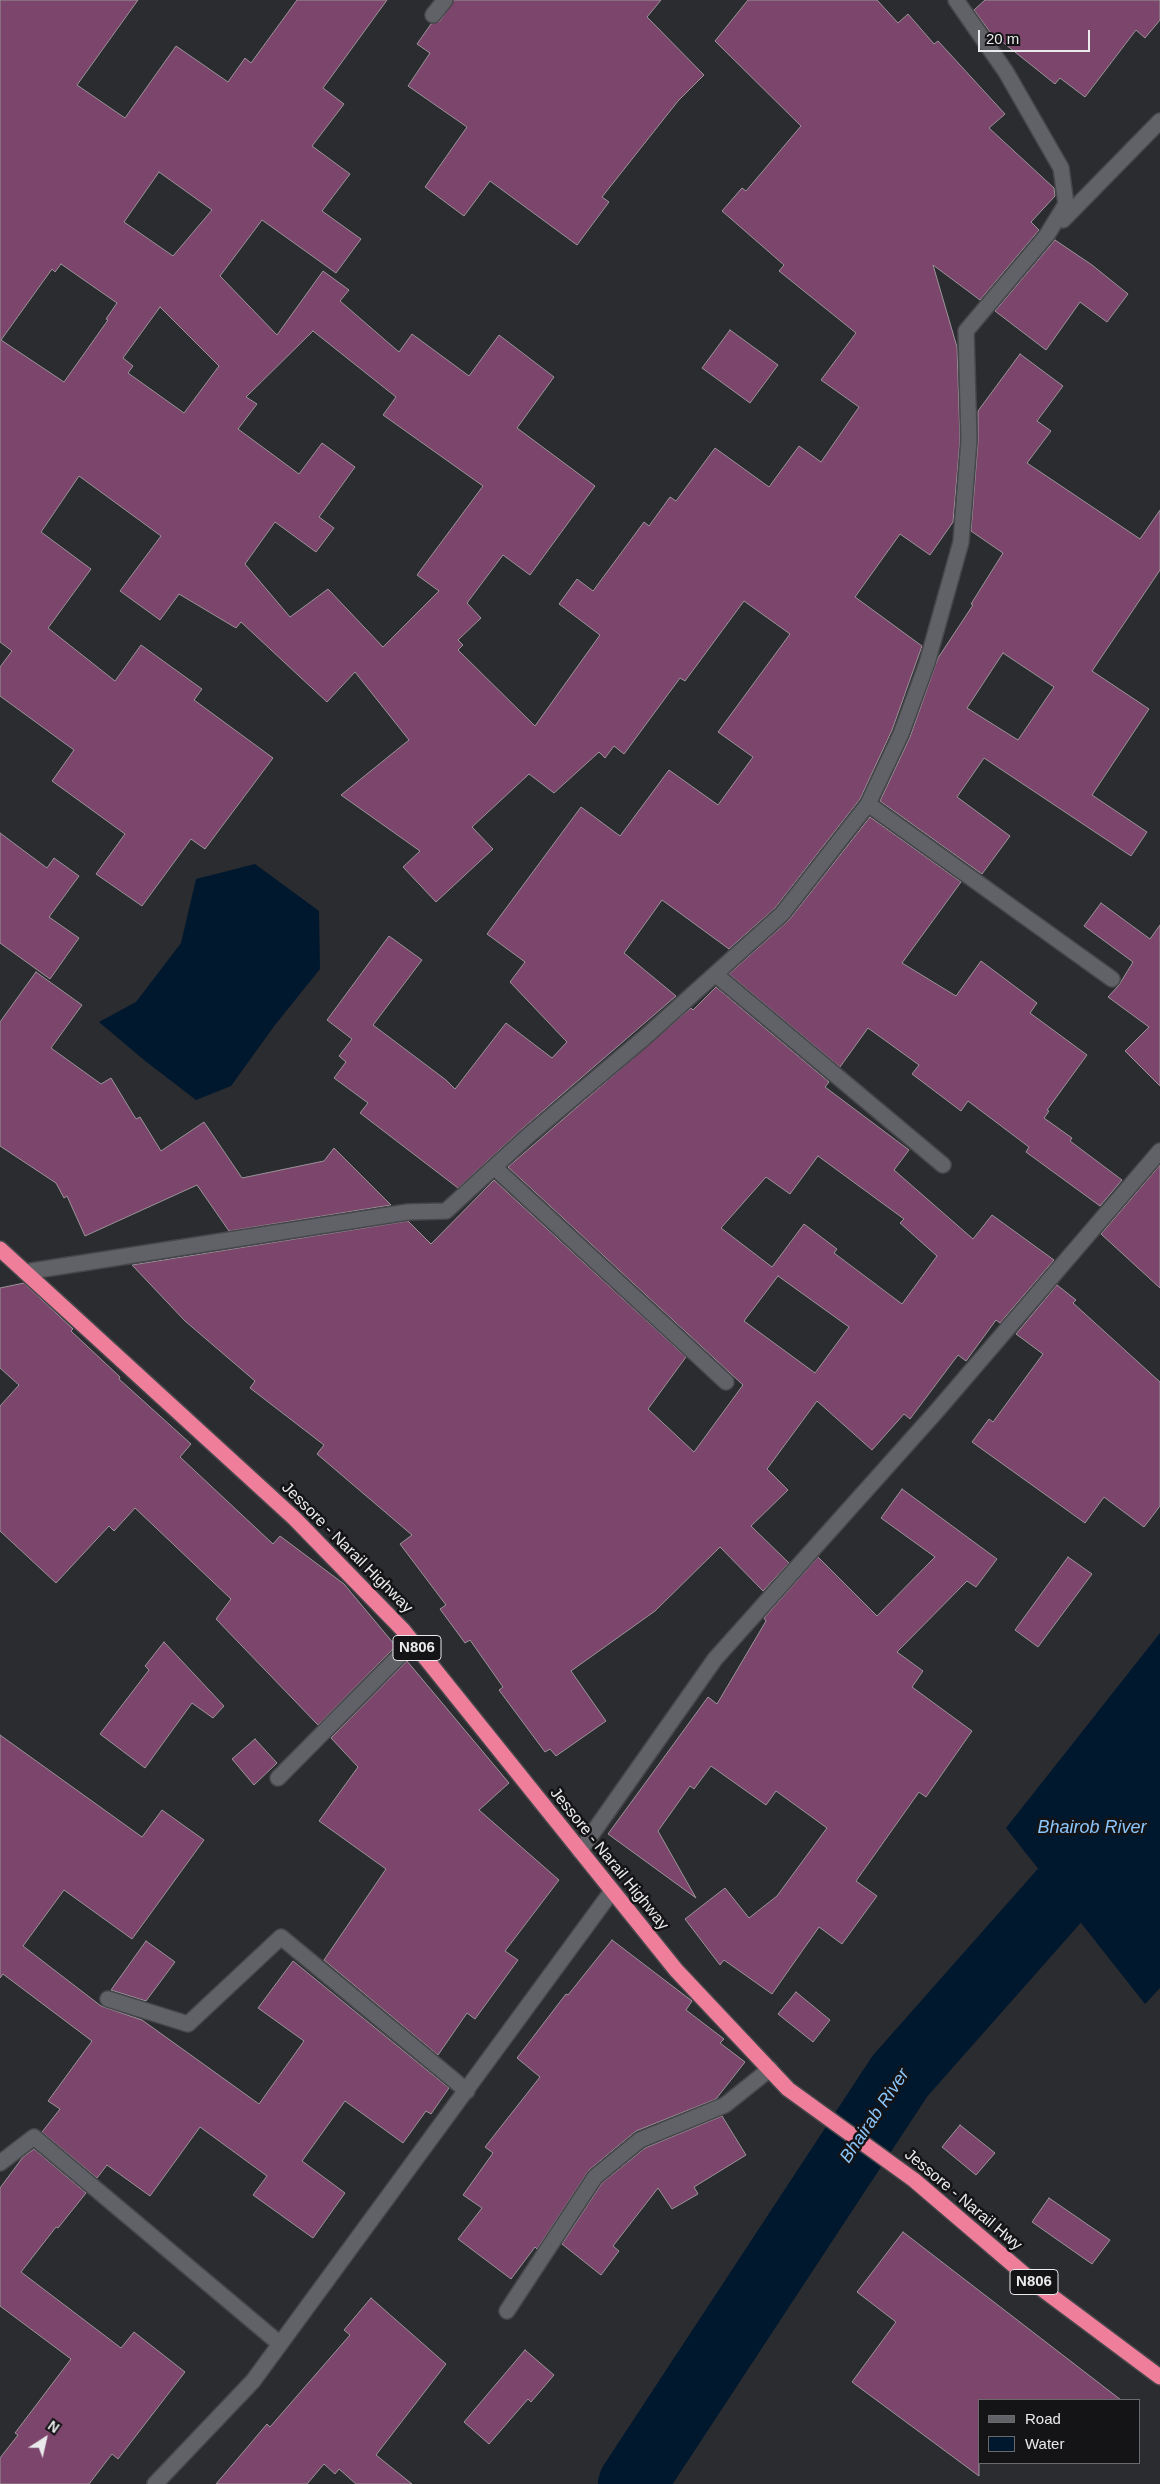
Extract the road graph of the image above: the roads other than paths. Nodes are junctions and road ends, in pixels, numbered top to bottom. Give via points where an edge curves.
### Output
1 (445, 0) edge
2 (956, 0) edge
3 (432, 15) dead end
4 (1160, 121) edge
5 (1047, 235) junction
6 (868, 804) junction
7 (715, 974) junction
8 (1112, 979) dead end
9 (1160, 1151) edge
10 (943, 1165) dead end
11 (494, 1167) junction
12 (0, 1249) edge
13 (25, 1272) junction
14 (726, 1382) dead end
15 (412, 1642) junction
16 (278, 1778) dead end
17 (580, 1851) junction
18 (612, 1891) junction
19 (108, 1999) dead end
20 (770, 2069) junction
21 (788, 2089) joint
22 (466, 2091) junction
23 (0, 2163) edge
24 (507, 2311) dead end
25 (280, 2344) junction
26 (1160, 2377) edge
27 (155, 2484) edge

1 - 3 street
2 - 5 street via 1006,72 1061,168 1066,204
4 - 5 street
5 - 6 street via 966,331 969,440 961,542 928,663 902,734
6 - 7 street via 782,914
6 - 8 street
7 - 10 street
7 - 11 street
9 - 17 street via 935,1413 715,1659
11 - 13 street via 446,1211 408,1212
11 - 14 street
12 - 13 highway, Jessore - Narail Highway / N806
13 - 15 highway, Jessore - Narail Highway / N806 via 294,1518
15 - 16 street
15 - 17 highway, Jessore - Narail Highway / N806
17 - 18 highway, Jessore - Narail Highway / N806
18 - 20 highway, Jessore - Narail Highway / N806 via 676,1970
18 - 22 street
19 - 22 street via 188,2024 281,1936
20 - 21 highway, Jessore - Narail Highway / N806
20 - 24 street via 725,2105 640,2140 595,2177
21 - 26 highway, Jessore - Narail Hwy / N806 via 914,2180 1038,2286
22 - 25 street
23 - 25 street via 34,2136
25 - 27 street via 253,2381

